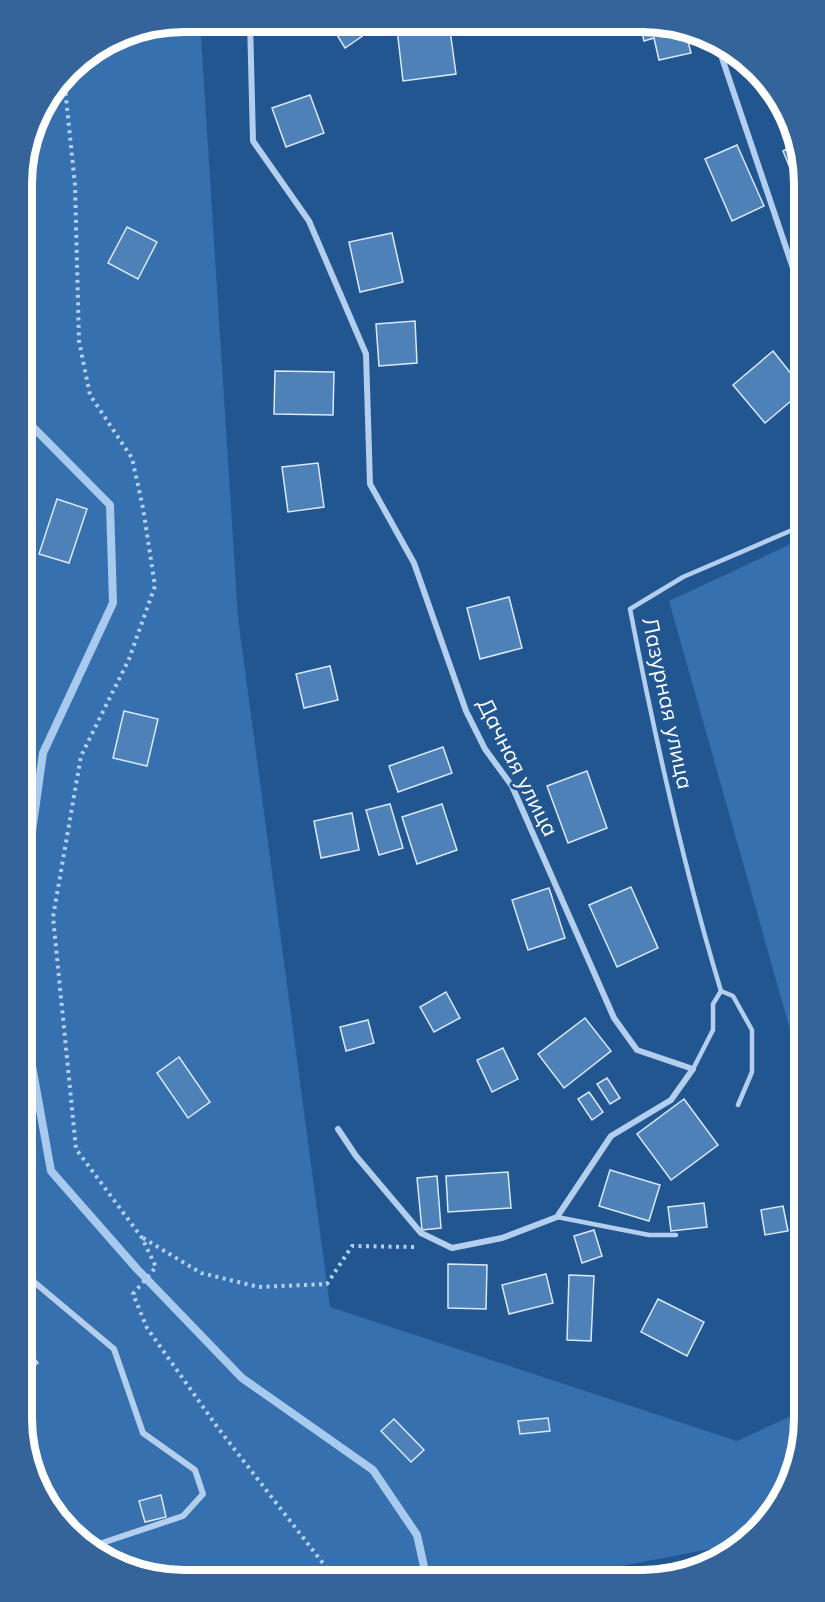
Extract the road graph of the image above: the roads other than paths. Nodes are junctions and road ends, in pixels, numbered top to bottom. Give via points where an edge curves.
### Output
1 (250, 32) edge
2 (721, 54) edge
3 (794, 271) edge
4 (794, 529) edge
5 (722, 991) junction
6 (693, 1069) junction
7 (738, 1105) dead end
8 (338, 1129) dead end
9 (557, 1217) junction
10 (676, 1235) dead end
11 (32, 1280) edge
12 (99, 1544) edge

1 - 6 street, Дачная улица via 253,141 309,221 366,354 370,484 414,563 466,711 485,749 512,786 614,1018 637,1050
2 - 3 street
4 - 5 lane, Лазурная улица via 682,577 630,609 659,755 698,916
5 - 6 lane via 713,1004 713,1030
5 - 7 lane, Лазурная улица via 734,996 752,1030 752,1072
6 - 9 street via 671,1100 611,1136
8 - 9 street via 421,1233 452,1248 502,1238
9 - 10 lane via 649,1235
11 - 12 street via 114,1349 143,1433 195,1470 203,1494 183,1516

